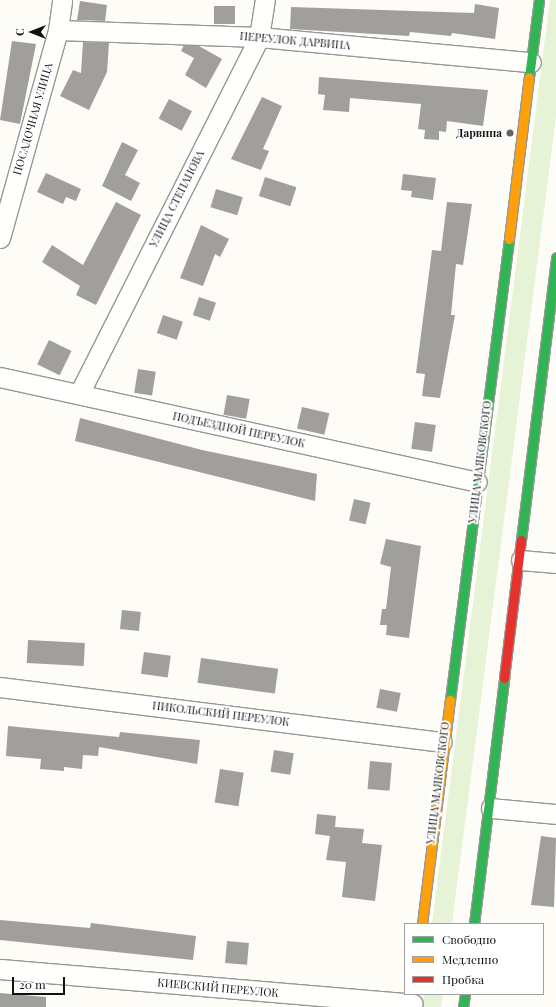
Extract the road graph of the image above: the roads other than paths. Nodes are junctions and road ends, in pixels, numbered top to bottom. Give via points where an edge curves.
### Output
1 (62, 0) edge
2 (265, 0) edge
3 (539, 0) edge
4 (58, 30) junction
5 (259, 37) junction
6 (531, 62) junction
7 (0, 238) edge
8 (556, 257) edge
9 (552, 311) edge
10 (0, 377) edge
11 (79, 394) junction
12 (477, 482) junction
13 (521, 560) junction
14 (556, 563) edge
15 (0, 687) edge
16 (442, 742) junction
17 (490, 808) junction
18 (556, 814) edge
19 (422, 923) edge
20 (474, 923) edge
21 (0, 969) edge
22 (465, 995) edge
23 (413, 1002) edge
24 (463, 1007) edge

1 - 4 street, ПОСАДОЧНАЯ УЛИЦА
2 - 5 street, УЛИЦА СТЕПАНОВА
3 - 6 street, УЛИЦА МАЯКОВСКОГО
4 - 5 street, ПЕРЕУЛОК ДАРВИНА
4 - 7 street, ПОСАДОЧНАЯ УЛИЦА
5 - 6 street, ПЕРЕУЛОК ДАРВИНА
5 - 11 street, УЛИЦА СТЕПАНОВА
6 - 12 street, УЛИЦА МАЯКОВСКОГО
8 - 9 street
9 - 13 street
10 - 11 street, ПОДЪЕЗДНОЙ ПЕРЕУЛОК
11 - 12 street, ПОДЪЕЗДНОЙ ПЕРЕУЛОК
12 - 16 street, УЛИЦА МАЯКОВСКОГО
13 - 14 street
13 - 17 street
15 - 16 street, НИКОЛЬСКИЙ ПЕРЕУЛОК
16 - 19 street, УЛИЦА МАЯКОВСКОГО
17 - 18 street
17 - 20 street
21 - 23 street, КИЕВСКИЙ ПЕРЕУЛОК
22 - 24 street

